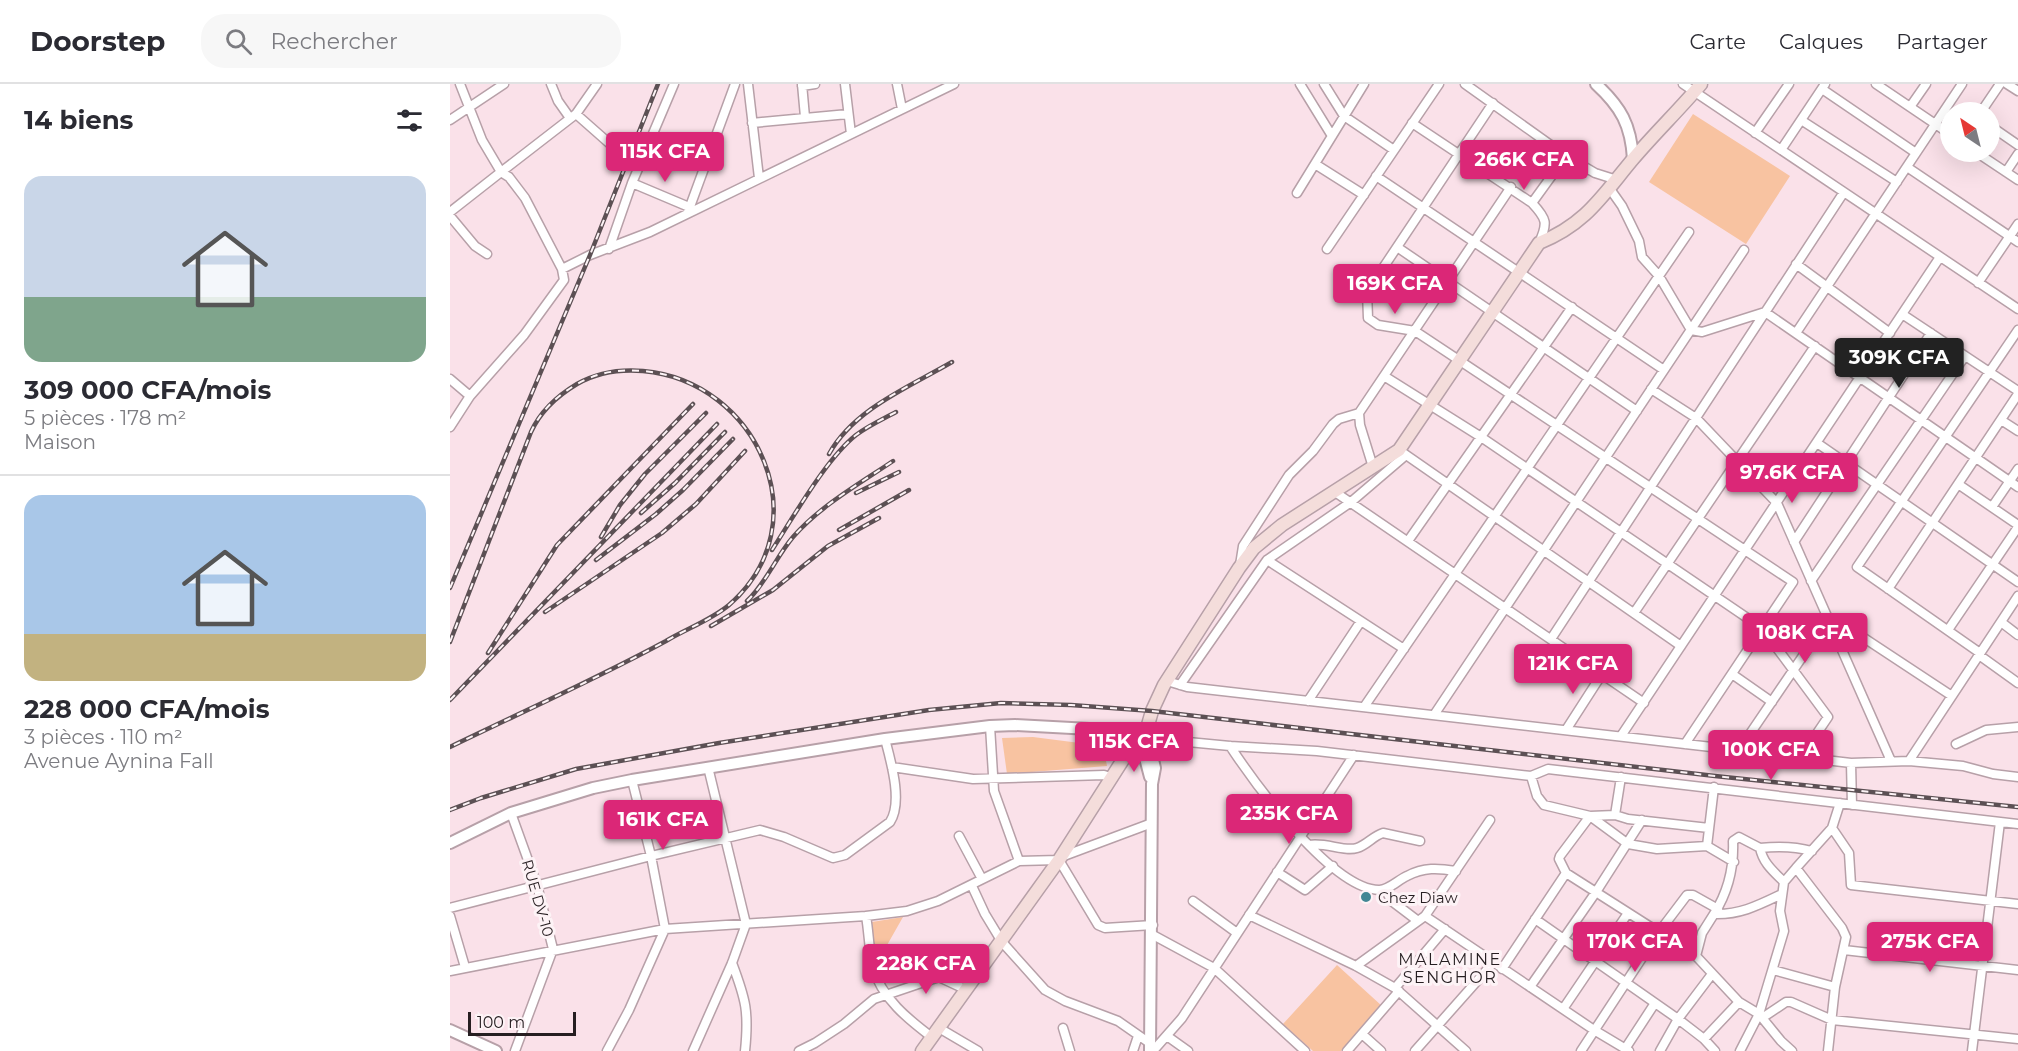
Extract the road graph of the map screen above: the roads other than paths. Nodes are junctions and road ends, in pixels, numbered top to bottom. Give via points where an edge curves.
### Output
1 (460, 84) edge
2 (504, 84) edge
3 (551, 84) edge
4 (597, 84) edge
5 (674, 84) edge
6 (735, 84) edge
7 (748, 84) edge
8 (815, 84) edge
9 (845, 84) edge
10 (897, 84) edge
11 (1300, 84) edge
12 (1324, 84) edge
13 (1364, 84) edge
14 (1438, 84) edge
15 (1465, 84) edge
16 (1596, 84) edge
17 (1683, 84) edge
18 (1789, 84) edge
19 (1876, 84) edge
20 (1926, 84) edge
21 (1962, 84) edge
22 (2000, 84) edge
23 (2007, 84) edge
24 (802, 85) edge
25 (950, 85) edge
26 (1824, 86) edge
27 (1698, 88) edge
28 (2018, 92) edge
29 (1988, 102) edge
30 (1493, 103) junction
31 (1910, 107) junction
32 (470, 108) junction
33 (902, 109) junction
34 (848, 114) junction
35 (573, 116) junction
36 (1344, 116) junction
37 (805, 117) junction
38 (450, 120) edge
39 (1801, 120) junction
40 (752, 123) junction
41 (1412, 123) junction
42 (1935, 124) junction
43 (1940, 127) edge
44 (1755, 133) junction
45 (2000, 133) edge
46 (851, 134) junction
47 (1332, 136) junction
48 (610, 144) dead end
49 (2018, 145) edge
50 (1394, 150) junction
51 (1781, 150) junction
52 (1916, 153) junction
53 (1460, 154) junction
54 (2018, 154) edge
55 (1566, 156) junction
56 (1634, 159) junction
57 (1991, 162) edge
58 (1315, 164) junction
59 (1907, 167) junction
60 (501, 172) junction
61 (2006, 172) junction
62 (1376, 176) junction
63 (759, 178) junction
64 (2018, 180) edge
65 (1897, 182) junction
66 (632, 183) junction
67 (1613, 184) junction
68 (1511, 187) junction
69 (1844, 192) junction
70 (1297, 193) dead end
71 (1364, 195) junction
72 (1532, 203) junction
73 (1423, 208) junction
74 (688, 209) junction
75 (1876, 213) junction
76 (450, 214) edge
77 (2018, 224) edge
78 (1689, 232) dead end
79 (2010, 237) junction
80 (1474, 242) junction
81 (2018, 242) edge
82 (1539, 243) junction
83 (1397, 248) junction
84 (609, 249) junction
85 (1328, 249) dead end
86 (1744, 250) dead end
87 (487, 254) dead end
88 (1940, 257) junction
89 (1796, 264) junction
90 (562, 269) junction
91 (1519, 272) junction
92 (1659, 276) junction
93 (1447, 282) junction
94 (1978, 283) junction
95 (1827, 286) junction
96 (1572, 307) junction
97 (2018, 309) edge
98 (1492, 312) junction
99 (1765, 312) junction
100 (1902, 314) junction
101 (1691, 330) junction
102 (2018, 330) edge
103 (1415, 331) junction
104 (1796, 333) junction
105 (1890, 333) junction
106 (1931, 333) junction
107 (1617, 338) junction
108 (1815, 346) junction
109 (1544, 348) junction
110 (1965, 356) junction
111 (1459, 361) junction
112 (1664, 369) junction
113 (1990, 372) junction
114 (1384, 376) junction
115 (1860, 378) junction
116 (450, 379) edge
117 (1589, 379) junction
118 (1651, 389) junction
119 (2018, 393) edge
120 (1510, 395) junction
121 (470, 396) junction
122 (1889, 398) junction
123 (1429, 405) junction
124 (1637, 411) junction
125 (1359, 413) junction
126 (1696, 418) junction
127 (1921, 420) junction
128 (2001, 420) junction
129 (1557, 426) junction
130 (450, 427) edge
131 (2018, 431) edge
132 (1481, 437) junction
133 (1946, 437) junction
134 (1816, 442) junction
135 (1403, 452) junction
136 (1976, 457) junction
137 (1605, 458) junction
138 (1737, 461) junction
139 (1846, 463) junction
140 (1373, 467) junction
141 (1527, 469) junction
142 (2018, 469) edge
143 (2010, 481) junction
144 (1448, 484) junction
145 (1877, 484) junction
146 (1958, 484) junction
147 (2018, 487) edge
148 (1650, 488) junction
149 (1335, 492) junction
150 (1902, 501) junction
151 (1351, 502) junction
152 (1576, 502) junction
153 (1777, 503) junction
154 (1992, 507) junction
155 (1495, 516) junction
156 (1697, 519) junction
157 (1932, 522) junction
158 (2018, 526) edge
159 (1621, 532) junction
160 (1408, 541) junction
161 (1794, 542) junction
162 (1544, 550) junction
163 (1745, 550) junction
164 (1267, 560) junction
165 (1667, 563) junction
166 (1993, 564) junction
167 (1239, 568) junction
168 (1455, 574) junction
169 (1589, 581) junction
170 (1811, 581) junction
171 (2018, 582) edge
172 (1888, 589) junction
173 (1715, 596) junction
174 (2018, 596) edge
175 (1505, 608) junction
176 (1634, 612) junction
177 (1828, 619) junction
178 (1361, 621) junction
179 (2001, 622) junction
180 (1762, 628) junction
181 (1948, 630) junction
182 (1858, 634) dead end
183 (2018, 635) edge
184 (1551, 639) junction
185 (1681, 646) junction
186 (1404, 649) junction
187 (1980, 654) junction
188 (1794, 671) junction
189 (1602, 674) junction
190 (1732, 674) junction
191 (1167, 681) junction
192 (2018, 683) edge
193 (1180, 685) junction
194 (1952, 696) junction
195 (1308, 701) junction
196 (1772, 702) junction
197 (1644, 703) junction
198 (1364, 707) junction
199 (1434, 715) junction
200 (990, 726) junction
201 (2018, 727) edge
202 (1566, 730) junction
203 (1621, 736) junction
204 (885, 739) junction
205 (1144, 744) junction
206 (1685, 744) junction
207 (1956, 744) dead end
208 (1230, 746) junction
209 (1739, 750) junction
210 (1354, 755) junction
211 (1801, 757) junction
212 (1892, 761) junction
213 (1909, 761) junction
214 (1851, 763) junction
215 (708, 767) junction
216 (892, 767) junction
217 (1115, 774) junction
218 (1531, 776) junction
219 (1622, 777) junction
220 (2018, 777) edge
221 (993, 778) junction
222 (632, 780) junction
223 (1714, 787) junction
224 (1840, 804) junction
225 (1852, 805) junction
226 (511, 813) junction
227 (1616, 815) junction
228 (1590, 816) junction
229 (1490, 820) dead end
230 (1642, 820) junction
231 (2000, 822) junction
232 (1152, 823) junction
233 (2018, 824) edge
234 (1709, 828) junction
235 (1832, 828) junction
236 (959, 836) dead end
237 (1300, 837) junction
238 (725, 839) junction
239 (1420, 841) dead end
240 (450, 843) edge
241 (1628, 844) junction
242 (1309, 845) junction
243 (1707, 846) junction
244 (1760, 848) junction
245 (1812, 851) junction
246 (651, 856) junction
247 (1060, 859) junction
248 (1019, 861) junction
249 (1734, 862) junction
250 (1333, 866) junction
251 (1796, 868) junction
252 (1456, 871) junction
253 (1277, 872) junction
254 (1566, 873) junction
255 (982, 879) junction
256 (1784, 882) junction
257 (537, 885) junction
258 (972, 885) junction
259 (1385, 890) junction
260 (1596, 892) junction
261 (1782, 894) junction
262 (1990, 900) junction
263 (1193, 901) dead end
264 (2018, 904) edge
265 (450, 908) edge
266 (1716, 911) junction
267 (1628, 913) junction
268 (1250, 915) junction
269 (450, 916) edge
270 (867, 916) junction
271 (1421, 919) junction
272 (1535, 919) junction
273 (746, 924) junction
274 (665, 929) junction
275 (1444, 929) junction
276 (1153, 930) junction
277 (1659, 932) junction
278 (1237, 933) junction
279 (1564, 939) junction
280 (1002, 942) junction
281 (553, 949) junction
282 (1844, 950) junction
283 (1696, 956) junction
284 (1596, 961) junction
285 (732, 963) junction
286 (1493, 963) junction
287 (1356, 966) junction
288 (1982, 966) junction
289 (465, 967) junction
290 (1214, 968) junction
291 (1502, 969) junction
292 (1773, 970) junction
293 (2018, 970) edge
294 (450, 971) edge
295 (1712, 974) junction
296 (1626, 982) junction
297 (1530, 987) junction
298 (1835, 987) junction
299 (967, 990) junction
300 (1397, 990) junction
301 (886, 994) junction
302 (1739, 1002) junction
303 (1655, 1003) junction
304 (1563, 1009) junction
305 (1760, 1016) junction
306 (1678, 1019) junction
307 (1832, 1020) junction
308 (1438, 1026) junction
309 (1063, 1028) dead end
310 (450, 1030) edge
311 (1594, 1030) junction
312 (936, 1033) junction
313 (1362, 1034) junction
314 (1974, 1034) junction
315 (1138, 1036) junction
316 (1167, 1036) junction
317 (1704, 1039) junction
318 (2018, 1039) edge
319 (1151, 1049) edge
320 (1627, 1050) edge
321 (496, 1051) edge
322 (515, 1051) edge
323 (607, 1051) edge
324 (693, 1051) edge
325 (745, 1051) edge
326 (799, 1051) edge
327 (922, 1051) edge
328 (978, 1051) edge
329 (1070, 1051) edge
330 (1133, 1051) edge
331 (1188, 1051) edge
332 (1305, 1051) edge
333 (1347, 1051) edge
334 (1381, 1051) edge
335 (1415, 1051) edge
336 (1466, 1051) edge
337 (1581, 1051) edge
338 (1660, 1051) edge
339 (1715, 1051) edge
340 (1740, 1051) edge
341 (1792, 1051) edge
342 (1828, 1051) edge
343 (1972, 1051) edge

1 - 32 street
2 - 32 street
3 - 35 street via 558,101
4 - 35 street
5 - 66 street
6 - 74 street
7 - 40 street
8 - 24 street
9 - 34 street
10 - 33 street
11 - 47 street
12 - 36 street
13 - 36 street
14 - 41 street
15 - 30 street
16 - 56 street via 1624,117
17 - 27 street
18 - 44 street
19 - 31 street
20 - 31 street
21 - 42 street
22 - 29 street
23 - 28 street
24 - 37 street
25 - 33 street
26 - 39 street
26 - 52 street
27 - 44 street
27 - 56 main road
30 - 53 street
30 - 55 street
31 - 42 street
32 - 38 street
32 - 60 street via 482,140
33 - 46 street
34 - 37 street
34 - 46 street
35 - 48 street
35 - 60 street
36 - 47 street
36 - 50 street
37 - 40 street
39 - 51 street
39 - 65 street
40 - 63 street
41 - 50 street
41 - 53 street
42 - 43 street
42 - 52 street
44 - 51 street
45 - 49 street
46 - 63 street
47 - 58 street
50 - 62 street
51 - 69 street
52 - 59 street
53 - 68 street
53 - 73 street
54 - 61 street
55 - 67 street
55 - 72 street
56 - 67 main road
57 - 61 street
58 - 70 street
58 - 71 street
59 - 65 street
59 - 79 street
60 - 76 street
60 - 90 street via 525,198
61 - 64 street
62 - 71 street
62 - 73 street
63 - 74 street via 724,197
65 - 75 street
66 - 74 street
66 - 84 street
67 - 82 main road via 1579,221
67 - 92 street via 1642,257
68 - 72 street
68 - 80 street
69 - 75 street
69 - 89 street
71 - 85 street
72 - 82 street via 1544,216 1546,228
73 - 80 street
73 - 83 street
74 - 84 street via 650,232
75 - 88 street
75 - 95 street
76 - 87 street via 475,246
77 - 79 street
78 - 92 street
79 - 81 street
79 - 94 street
80 - 91 street
80 - 93 street
82 - 91 main road
83 - 93 street
83 - 103 street via 1368,292 1368,318 1378,325
84 - 90 street
86 - 101 street
88 - 94 street
88 - 100 street
89 - 95 street
89 - 99 street
90 - 121 street via 562,285
91 - 96 street
91 - 98 main road
92 - 101 street
92 - 107 street
93 - 98 street
93 - 103 street
94 - 97 street
95 - 104 street
95 - 105 street
96 - 107 street
96 - 109 street
98 - 109 street
98 - 111 main road
99 - 101 street via 1702,332
99 - 104 street
99 - 126 street
100 - 105 street
100 - 106 street
101 - 112 street
102 - 113 street
103 - 111 street
103 - 114 street
104 - 108 street
105 - 115 street
106 - 110 street
106 - 122 street
107 - 112 street
107 - 117 street
108 - 115 street
108 - 138 street
109 - 117 street
109 - 120 street
110 - 113 street
110 - 127 street
111 - 120 street
111 - 123 main road
112 - 118 street
113 - 119 street
113 - 133 street
114 - 123 street
114 - 125 street
115 - 122 street
115 - 134 street
116 - 121 street
117 - 124 street
117 - 129 street
118 - 124 street
118 - 126 street
119 - 128 street
120 - 129 street
120 - 132 street
121 - 130 street
122 - 127 street
122 - 139 street
123 - 132 street
123 - 135 main road
124 - 137 street
125 - 140 street
125 - 167 street via 1333,424 1289,475 1244,546
126 - 138 street
126 - 148 street
127 - 133 street
127 - 145 street
128 - 131 street
128 - 136 street
129 - 137 street
129 - 141 street
132 - 141 street
132 - 144 street
133 - 136 street
133 - 150 street
134 - 139 street
134 - 153 street
135 - 140 main road
135 - 144 street
135 - 151 street
136 - 143 street
136 - 146 street
137 - 148 street
137 - 152 street
138 - 153 street
138 - 156 street
139 - 145 street
139 - 161 street
140 - 149 main road
141 - 152 street
141 - 155 street
142 - 143 street
143 - 147 street
143 - 154 street
144 - 155 street
144 - 160 street
145 - 150 street
145 - 170 street
146 - 154 street
146 - 157 street
148 - 156 street
148 - 159 street
149 - 151 street
149 - 167 main road via 1266,537
150 - 157 street
150 - 172 street via 1857,567
151 - 160 street
151 - 164 street
152 - 159 street
152 - 162 street
153 - 161 street
153 - 163 street
154 - 158 street
155 - 162 street
155 - 168 street
156 - 163 street
156 - 165 street
157 - 166 street
157 - 172 street
158 - 166 street
159 - 165 street
159 - 169 street
160 - 168 street
161 - 170 street
162 - 169 street
162 - 175 street
163 - 173 street
163 - 180 street via 1792,582
164 - 178 street
164 - 193 street
165 - 173 street
165 - 176 street
166 - 171 street
166 - 181 street
167 - 191 main road
168 - 175 street
168 - 186 street
169 - 176 street
169 - 184 street
170 - 177 street
172 - 181 street
173 - 180 street
173 - 185 street
174 - 179 street
175 - 184 street
175 - 199 street
176 - 185 street
177 - 188 street
177 - 212 street
178 - 186 street
178 - 195 street
179 - 183 street
179 - 187 street
180 - 188 street
180 - 190 street
181 - 187 street
182 - 194 street
184 - 189 street
185 - 197 street
186 - 198 street
187 - 192 street
187 - 194 street
188 - 196 street
188 - 211 street via 1828,717
189 - 197 street
189 - 202 street
190 - 196 street
190 - 206 street
191 - 193 street
191 - 205 main road via 1152,711
193 - 195 street
194 - 213 street
195 - 198 street
196 - 209 street
197 - 203 street
198 - 199 street
199 - 202 street
200 - 204 street
200 - 205 street via 1114,732
200 - 221 street
201 - 207 street via 1986,730
202 - 203 street
203 - 206 street
204 - 215 street
204 - 216 street
205 - 208 street
205 - 217 main road
205 - 232 street via 1152,784
206 - 209 street
208 - 210 street
208 - 237 street
209 - 211 street
210 - 218 street
210 - 237 street
211 - 214 street
212 - 213 street
212 - 214 street
213 - 220 street
214 - 225 street
215 - 222 street
215 - 238 street
216 - 221 street via 973,779
216 - 238 street via 895,815 845,855 833,858 760,830
217 - 221 street
217 - 247 main road
218 - 219 street via 1548,769
218 - 228 street via 1544,805
219 - 223 street
219 - 227 street
221 - 248 street
222 - 226 street
222 - 246 street
223 - 224 street
223 - 234 street
224 - 225 street
224 - 235 street
225 - 231 street
226 - 240 street
226 - 257 street, RUE DV-10
227 - 228 street
227 - 230 street
228 - 241 street
228 - 254 street via 1560,856
229 - 252 street
230 - 234 street
230 - 241 street
231 - 233 street
231 - 262 street
232 - 247 street
232 - 276 street
234 - 243 street
235 - 245 street
235 - 262 street via 1849,853 1851,885
236 - 255 street
237 - 242 street
237 - 253 street
238 - 246 street
238 - 273 street
239 - 242 street via 1383,833 1357,848
241 - 243 street via 1647,849
241 - 260 street
242 - 250 street
243 - 249 street
244 - 245 street
244 - 249 street via 1739,837 1735,839
244 - 256 street via 1767,866
245 - 251 street
246 - 257 street
246 - 274 street
247 - 248 street
247 - 276 street via 1098,925
247 - 280 main road
248 - 255 street
249 - 266 street
250 - 253 street via 1305,890
250 - 259 street via 1350,881
251 - 256 street
251 - 282 street via 1845,932
252 - 259 street via 1436,867 1419,870
252 - 271 street
253 - 268 street
254 - 260 street
254 - 272 street
255 - 258 street
256 - 261 street
257 - 265 street
257 - 281 street, RUE DV-10
258 - 270 street via 938,901
258 - 280 street
259 - 271 street via 1393,902
260 - 267 street
260 - 279 street
261 - 266 street via 1743,912
261 - 292 street via 1780,911 1785,925
262 - 264 street
262 - 288 street
263 - 278 street
266 - 277 street via 1687,895
266 - 283 street via 1702,933
267 - 277 street
267 - 284 street
268 - 278 street
268 - 287 street
269 - 289 street
270 - 273 street
270 - 301 street via 873,968
271 - 275 street
271 - 287 street
272 - 279 street
272 - 291 street
273 - 274 street
273 - 285 street
274 - 281 street
274 - 323 street
275 - 286 street
275 - 300 street
276 - 290 street
276 - 319 street
277 - 283 street
277 - 296 street
278 - 290 street
279 - 284 street
279 - 297 street
280 - 299 main road
280 - 315 street via 1045,990 1118,1021
281 - 289 street
281 - 322 street, RUE DV-10
282 - 288 street
282 - 298 street
283 - 295 street
284 - 296 street
284 - 304 street
285 - 324 street
285 - 325 street via 745,997
286 - 291 street
286 - 308 street
287 - 300 street
288 - 293 street
288 - 314 street
289 - 294 street
290 - 316 street
290 - 332 street
291 - 297 street
292 - 298 street
292 - 305 street
295 - 302 street
295 - 306 street
296 - 303 street
296 - 311 street
297 - 304 street
298 - 307 street
299 - 301 street via 939,977
299 - 312 main road
300 - 308 street
300 - 313 street
301 - 312 street via 907,1017
301 - 326 street
302 - 305 street
302 - 317 street
303 - 306 street
303 - 320 street
304 - 311 street
305 - 307 street via 1791,1002
305 - 340 street
305 - 341 street
306 - 317 street
306 - 338 street
307 - 314 street
307 - 342 street
308 - 335 street
308 - 336 street
309 - 329 street
310 - 321 street
311 - 320 street
311 - 337 street
312 - 327 main road
312 - 328 street
313 - 333 street
313 - 334 street
314 - 318 street
314 - 343 street
315 - 319 street
315 - 330 street
316 - 319 street
316 - 331 street
317 - 339 street

